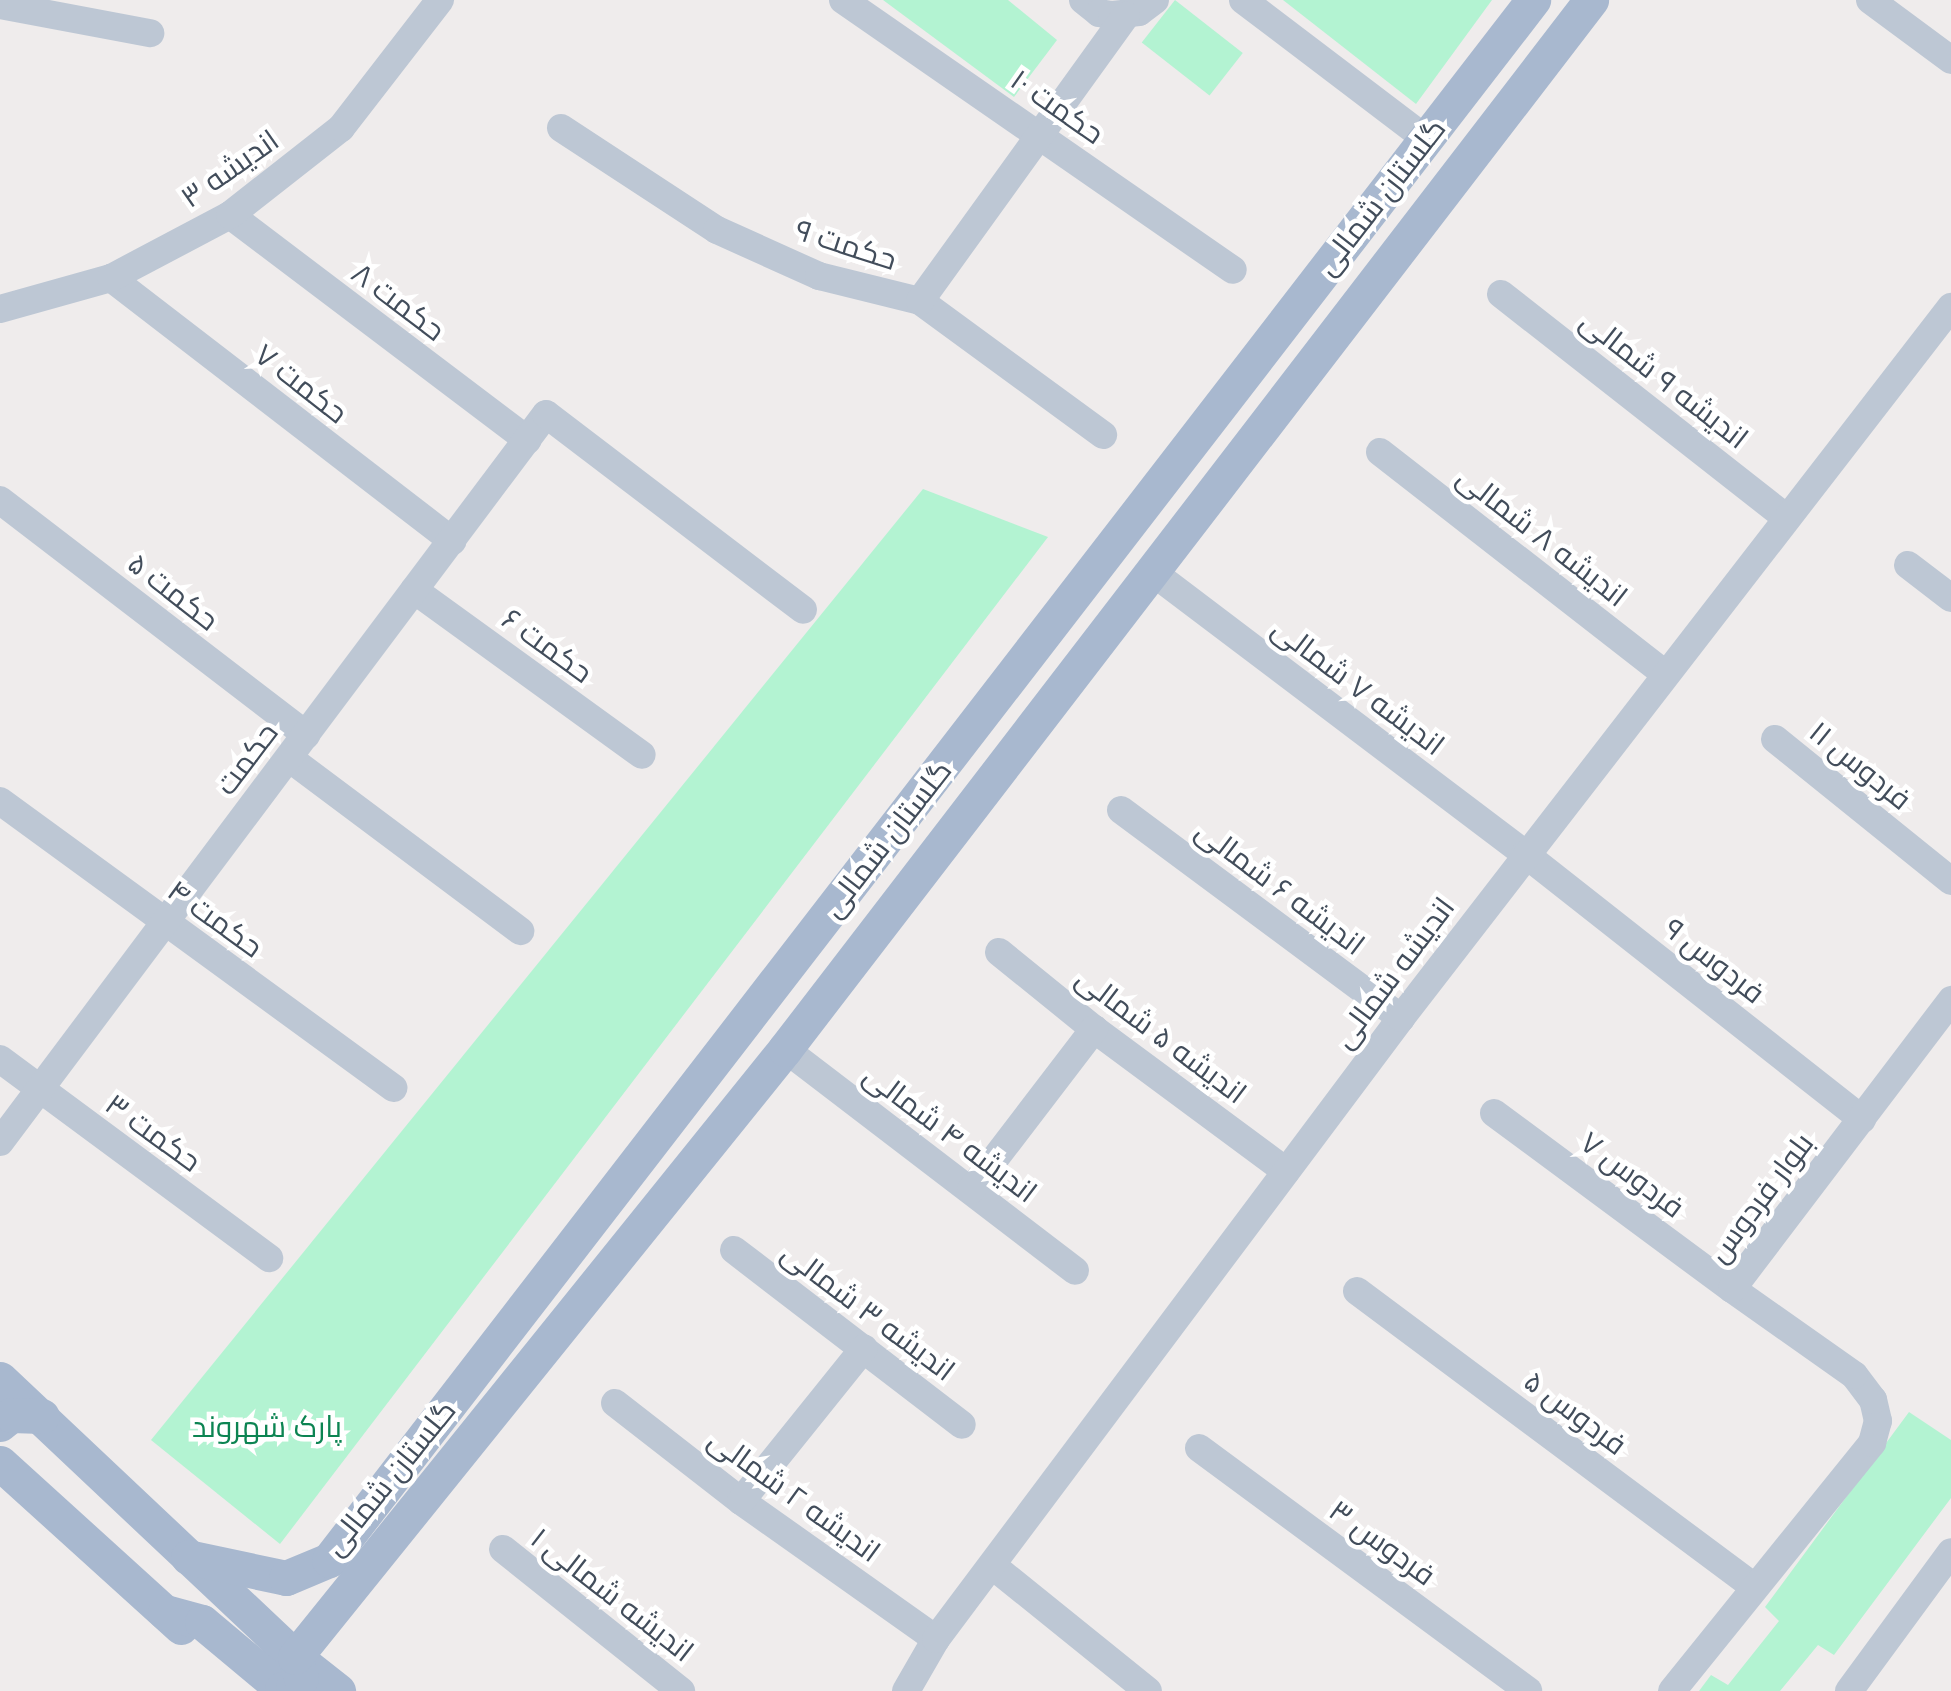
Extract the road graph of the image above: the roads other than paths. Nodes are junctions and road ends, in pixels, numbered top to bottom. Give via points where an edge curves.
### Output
1 (440, 0) edge
2 (843, 0) edge
3 (1083, 0) edge
4 (1155, 0) edge
5 (1243, 0) edge
6 (1533, 0) edge
7 (1592, 0) edge
8 (1870, 0) edge
9 (0, 5) edge
10 (1126, 15) junction
11 (150, 34) dead end
12 (1951, 60) edge
13 (561, 128) dead end
14 (1040, 134) junction
15 (1426, 139) junction
16 (230, 215) junction
17 (1234, 270) dead end
18 (111, 278) junction
19 (1501, 294) dead end
20 (920, 301) junction
21 (1951, 307) edge
22 (0, 310) edge
23 (1102, 435) dead end
24 (527, 440) junction
25 (1380, 452) dead end
26 (0, 500) edge
27 (1787, 518) junction
28 (452, 541) junction
29 (1115, 544) junction
30 (1908, 565) dead end
31 (1151, 572) junction
32 (414, 590) junction
33 (1951, 598) edge
34 (803, 610) dead end
35 (1665, 674) junction
36 (306, 735) junction
37 (1775, 740) dead end
38 (642, 755) dead end
39 (289, 758) junction
40 (0, 801) edge
41 (1120, 810) dead end
42 (1525, 854) junction
43 (1951, 881) edge
44 (165, 923) junction
45 (520, 931) dead end
46 (999, 952) dead end
47 (1951, 1000) edge
48 (1401, 1018) junction
49 (1094, 1029) junction
50 (785, 1049) junction
51 (0, 1059) edge
52 (393, 1088) dead end
53 (40, 1090) junction
54 (1494, 1113) dead end
55 (1862, 1119) junction
56 (0, 1142) edge
57 (1286, 1171) junction
58 (971, 1190) junction
59 (734, 1250) dead end
60 (269, 1258) dead end
61 (1074, 1271) dead end
62 (1732, 1290) junction
63 (1357, 1291) dead end
64 (864, 1348) junction
65 (0, 1379) edge
66 (615, 1403) dead end
67 (42, 1416) junction
68 (0, 1424) edge
69 (962, 1425) dead end
70 (1199, 1448) dead end
71 (0, 1464) edge
72 (0, 1488) edge
73 (742, 1501) junction
74 (70, 1528) junction
75 (502, 1550) dead end
76 (1951, 1552) edge
77 (188, 1557) junction
78 (993, 1566) junction
79 (1754, 1586) junction
80 (164, 1612) junction
81 (936, 1640) junction
82 (295, 1657) junction
83 (1862, 1686) edge
84 (252, 1691) edge
85 (338, 1691) edge
86 (681, 1691) edge
87 (906, 1691) edge
88 (1148, 1691) edge
89 (1528, 1691) edge
90 (1672, 1691) edge

1 - 16 street, اندیشه ۳ via 342,128
2 - 14 street, حکمت ۱۰
3 - 10 street via 1099,12
4 - 10 street
5 - 15 street
6 - 15 main road, گلستان شمالی
7 - 31 main road, گلستان شمالی
8 - 12 street
9 - 11 street
10 - 14 street
13 - 20 street, حکمت ۹ via 717,230 819,276
14 - 17 street, حکمت ۱۰
14 - 20 street
15 - 29 main road, گلستان شمالی
16 - 18 street, اندیشه ۳
16 - 24 street, حکمت ۸
18 - 22 street, اندیشه ۳
18 - 28 street, حکمت ۷
19 - 27 street, اندیشه ۹ شمالی
20 - 23 street, حکمت ۹
21 - 27 street, اندیشه شمالی
24 - 28 street, حکمت
24 - 34 street, حکمت via 546,414
25 - 35 street, اندیشه ۸ شمالی
26 - 36 street, حکمت ۵
27 - 35 street, اندیشه شمالی
28 - 32 street, حکمت
29 - 31 main road
29 - 77 main road, گلستان شمالی via 329,1560 286,1578
30 - 33 street
31 - 42 street, اندیشه ۷ شمالی
31 - 50 main road, گلستان شمالی
32 - 36 street, حکمت
32 - 38 street, حکمت ۶
35 - 42 street, اندیشه شمالی
36 - 39 street, حکمت
37 - 43 street, فردوس ۱۱
39 - 44 street, حکمت
39 - 45 street
40 - 44 street, حکمت ۴
41 - 48 street, اندیشه ۶ شمالی
42 - 48 street, اندیشه شمالی
42 - 55 street, فردوس ۹
44 - 52 street, حکمت ۴
44 - 53 street, حکمت
46 - 49 street, اندیشه ۵ شمالی
47 - 55 street, بلوار فردوس
48 - 57 street, اندیشه شمالی
49 - 57 street, اندیشه ۵ شمالی
49 - 58 street
50 - 58 street, اندیشه ۴ شمالی
50 - 82 main road, گلستان شمالی
51 - 53 street, حکمت ۳
53 - 56 street, حکمت
53 - 60 street, حکمت ۳
54 - 62 street, فردوس ۷
55 - 62 street, بلوار فردوس
57 - 78 street, اندیشه شمالی
58 - 61 street, اندیشه ۴ شمالی
59 - 64 street, اندیشه ۳ شمالی
62 - 79 street, بلوار فردوس via 1854,1375 1873,1400 1878,1421 1872,1443
63 - 79 street, فردوس ۵
64 - 69 street, اندیشه ۳ شمالی
64 - 73 street
65 - 67 main road
66 - 73 street, اندیشه ۲ شمالی
67 - 68 main road via 10,1415
67 - 77 main road
70 - 89 street, فردوس ۳
71 - 74 main road
72 - 74 main road
73 - 81 street, اندیشه ۲ شمالی
74 - 80 main road
75 - 86 street, اندیشه شمالی ۱
76 - 83 street
77 - 82 main road
78 - 81 street, اندیشه شمالی
78 - 88 street
79 - 90 street, بلوار فردوس
80 - 82 main road, گلستان شمالی via 202,1622 282,1689 302,1678
80 - 84 main road
81 - 87 street, اندیشه شمالی
82 - 85 main road

